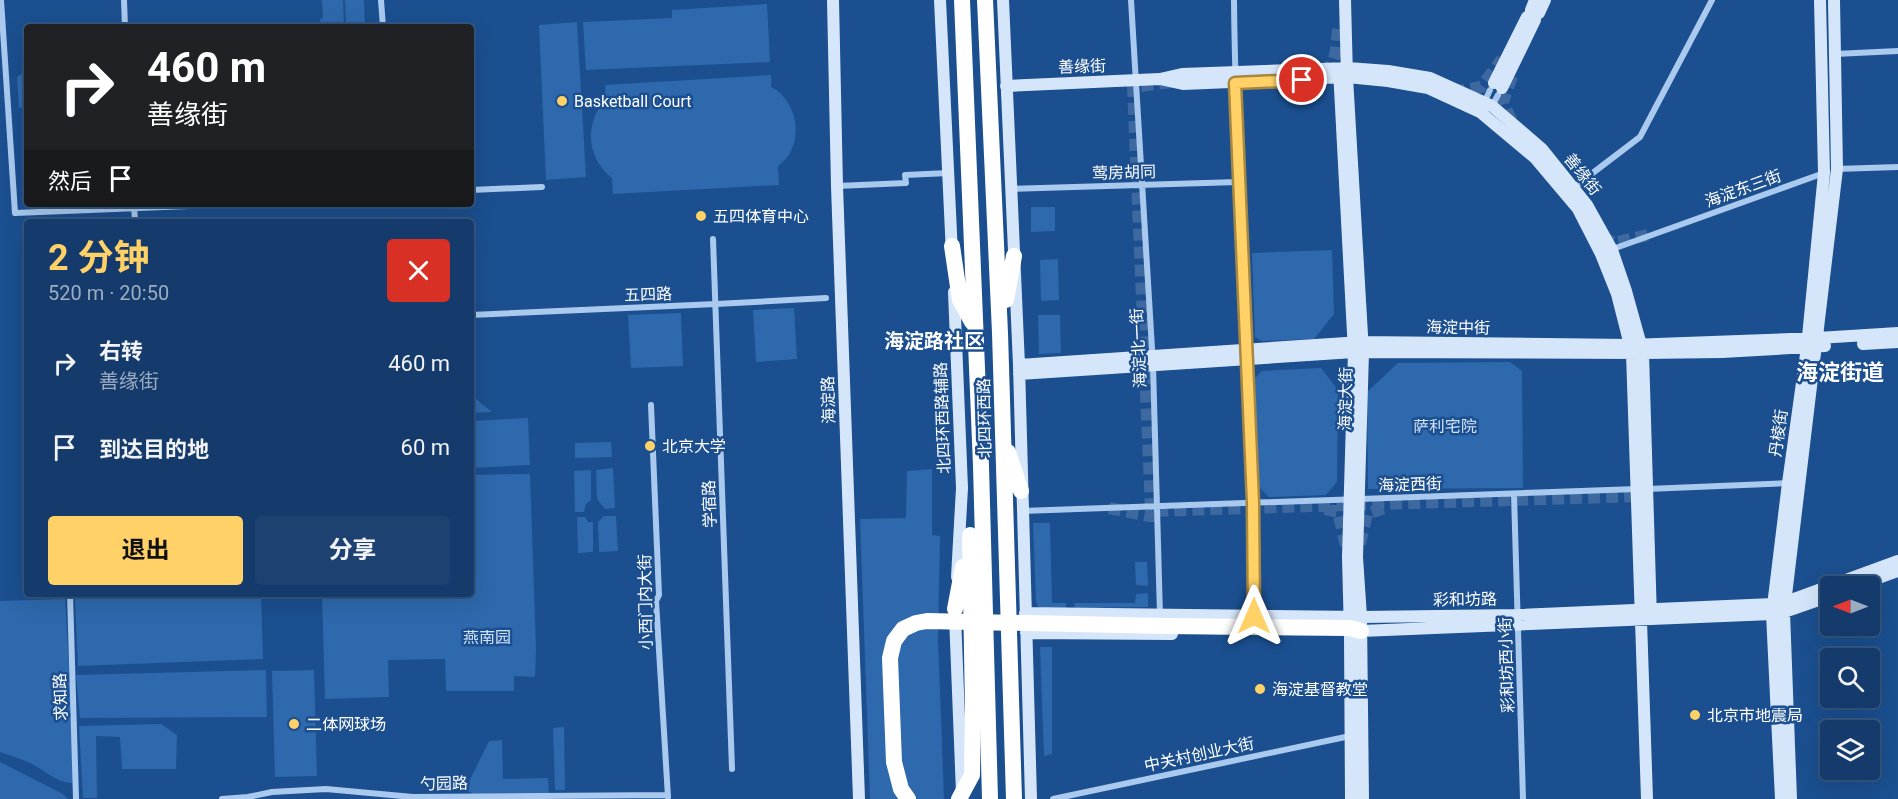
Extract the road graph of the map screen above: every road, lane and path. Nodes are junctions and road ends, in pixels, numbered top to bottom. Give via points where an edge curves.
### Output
1 (1, 0) edge
2 (124, 0) edge
3 (381, 0) edge
4 (833, 0) edge
5 (940, 0) edge
6 (962, 0) edge
7 (985, 0) edge
8 (1003, 0) edge
9 (1131, 0) edge
10 (1234, 0) edge
11 (1337, 0) edge
12 (1345, 0) edge
13 (1545, 0) edge
14 (1712, 0) edge
15 (1820, 0) edge
16 (1834, 0) edge
17 (1533, 12) edge
18 (125, 24) edge
19 (382, 24) edge
20 (1898, 51) edge
21 (1835, 54) junction
22 (1343, 73) junction
23 (1235, 78) junction
24 (1136, 81) junction
25 (1006, 86) junction
26 (1491, 99) junction
27 (1898, 167) edge
28 (1837, 169) junction
29 (1824, 172) junction
30 (949, 173) junction
31 (1238, 182) junction
32 (1143, 185) junction
33 (542, 186) dead end
34 (837, 186) junction
35 (1573, 188) junction
36 (1011, 189) junction
37 (474, 190) edge
38 (135, 207) edge
39 (713, 239) dead end
40 (952, 246) junction
41 (1607, 252) junction
42 (1014, 256) junction
43 (826, 298) dead end
44 (716, 304) junction
45 (474, 315) edge
46 (974, 326) junction
47 (1000, 333) junction
48 (1898, 333) edge
49 (1812, 342) junction
50 (1898, 342) edge
51 (1358, 347) junction
52 (1637, 349) junction
53 (1247, 354) junction
54 (1153, 360) junction
55 (1018, 369) junction
56 (651, 405) dead end
57 (1003, 435) junction
58 (981, 466) junction
59 (1793, 483) junction
60 (1642, 489) junction
61 (1021, 490) junction
62 (1514, 495) junction
63 (1355, 499) junction
64 (1253, 502) junction
65 (1157, 506) junction
66 (1022, 512) junction
67 (970, 535) junction
68 (1898, 561) edge
69 (1898, 571) edge
70 (1880, 577) edge
71 (70, 597) edge
72 (1820, 598) edge
73 (1779, 608) junction
74 (955, 609) junction
75 (1030, 613) junction
76 (1645, 614) junction
77 (1254, 616) junction
78 (1519, 619) junction
79 (1163, 620) junction
80 (1354, 625) junction
81 (1030, 634) junction
82 (1351, 735) junction
83 (732, 769) dead end
84 (668, 797) edge
85 (76, 799) edge
86 (222, 799) edge
87 (859, 799) edge
88 (908, 799) edge
89 (961, 799) edge
90 (990, 799) edge
91 (1014, 799) edge
92 (1031, 799) edge
93 (1053, 799) edge
94 (1351, 799) edge
95 (1363, 799) edge
96 (1523, 799) edge
97 (1647, 799) edge
98 (1781, 799) edge
99 (1791, 799) edge

1 - 38 street via 15,213
2 - 18 street
3 - 19 street
4 - 34 main road, 海淀路
5 - 30 main road, 北四环西路辅路
6 - 46 highway, 北四环西路
7 - 47 highway, 北四环西路
8 - 25 main road
9 - 24 street, 海淀北一街
10 - 23 street
11 - 22 main road, 海淀大街
12 - 22 main road, 海淀大街
13 - 17 main road
14 - 35 street via 1640,137
15 - 29 main road, 丹棱街
16 - 21 main road, 丹棱街
17 - 26 main road
20 - 21 street
21 - 28 main road, 丹棱街
22 - 23 main road, 善缘街
22 - 26 main road, 善缘街 via 1388,71 1430,78
22 - 51 main road, 海淀大街
23 - 24 main road, 善缘街 via 1182,74
23 - 31 street
24 - 25 main road, 善缘街
24 - 32 street, 海淀北一街
25 - 36 main road
26 - 35 main road, 善缘街 via 1542,149
26 - 41 main road, 善缘街
27 - 28 street, 海淀东三街
28 - 29 street, 海淀东三街
28 - 49 main road, 丹棱街
29 - 41 street, 海淀东三街
29 - 49 main road, 丹棱街
30 - 34 street via 906,175 906,183
30 - 40 main road, 北四环西路辅路
31 - 32 street, 莺房胡同
31 - 53 street
32 - 36 street, 莺房胡同
32 - 54 street, 海淀北一街
33 - 37 street
34 - 87 main road, 海淀路
35 - 41 main road, 善缘街 via 1587,205
36 - 42 main road
39 - 44 street, 学宿路
40 - 46 highway via 960,300
40 - 74 main road, 北四环西路辅路 via 962,488
41 - 52 main road, 善缘街 via 1626,291
42 - 47 highway
42 - 55 main road
43 - 44 street, 五四路
44 - 45 street, 五四路
44 - 83 street, 学宿路
46 - 58 highway, 北四环西路
47 - 57 highway, 北四环西路
48 - 49 main road, 海淀中街
49 - 50 main road, 海淀中街
49 - 52 main road, 海淀中街
49 - 59 main road, 丹棱街
51 - 52 main road, 海淀中街
51 - 53 main road, 海淀中街
51 - 63 main road, 海淀大街
52 - 60 main road, 善缘街
53 - 54 main road, 海淀中街
53 - 64 street
54 - 55 main road, 海淀中街
54 - 65 street, 海淀北一街
55 - 61 main road
56 - 84 street, 小西门内大街 via 658,554 656,601
57 - 61 highway
57 - 91 highway, 北四环西路
58 - 67 highway
58 - 90 highway, 北四环西路
59 - 60 street, 海淀西街
59 - 73 main road, 丹棱街
60 - 62 street, 海淀西街
60 - 76 main road, 善缘街
61 - 66 main road
62 - 63 street, 海淀西街
62 - 78 street, 彩和坊西小街
63 - 64 street, 海淀西街
63 - 80 main road, 海淀大街 via 1348,557
64 - 65 street, 海淀西街
64 - 77 street
65 - 66 street, 海淀西街
65 - 79 street, 海淀北一街
66 - 75 main road
67 - 74 highway
67 - 89 highway, bridge via 972,775
68 - 73 main road, 彩和坊路
69 - 70 main road
71 - 85 street, 求知路
72 - 73 main road, 彩和坊路
73 - 76 main road, 彩和坊路
73 - 98 main road, 丹棱街
73 - 99 main road, 丹棱街
74 - 89 main road, 北四环西路辅路
75 - 79 main road, 彩和坊路
75 - 81 main road
76 - 78 main road, 彩和坊路
76 - 97 main road, 善缘街
77 - 79 main road, 彩和坊路
77 - 80 main road, 彩和坊路
78 - 80 main road, 彩和坊路
78 - 96 street, 彩和坊西小街
79 - 80 highway
79 - 88 highway, bridge via 927,621 903,629 894,641 890,658 894,762 901,789
80 - 81 main road, 彩和坊路
80 - 82 main road, 海淀大街
80 - 95 main road, 海淀大街
81 - 92 main road
82 - 93 street, 中关村创业大街
82 - 94 main road, 海淀大街
84 - 86 street, 勺园路 via 413,797 326,789

